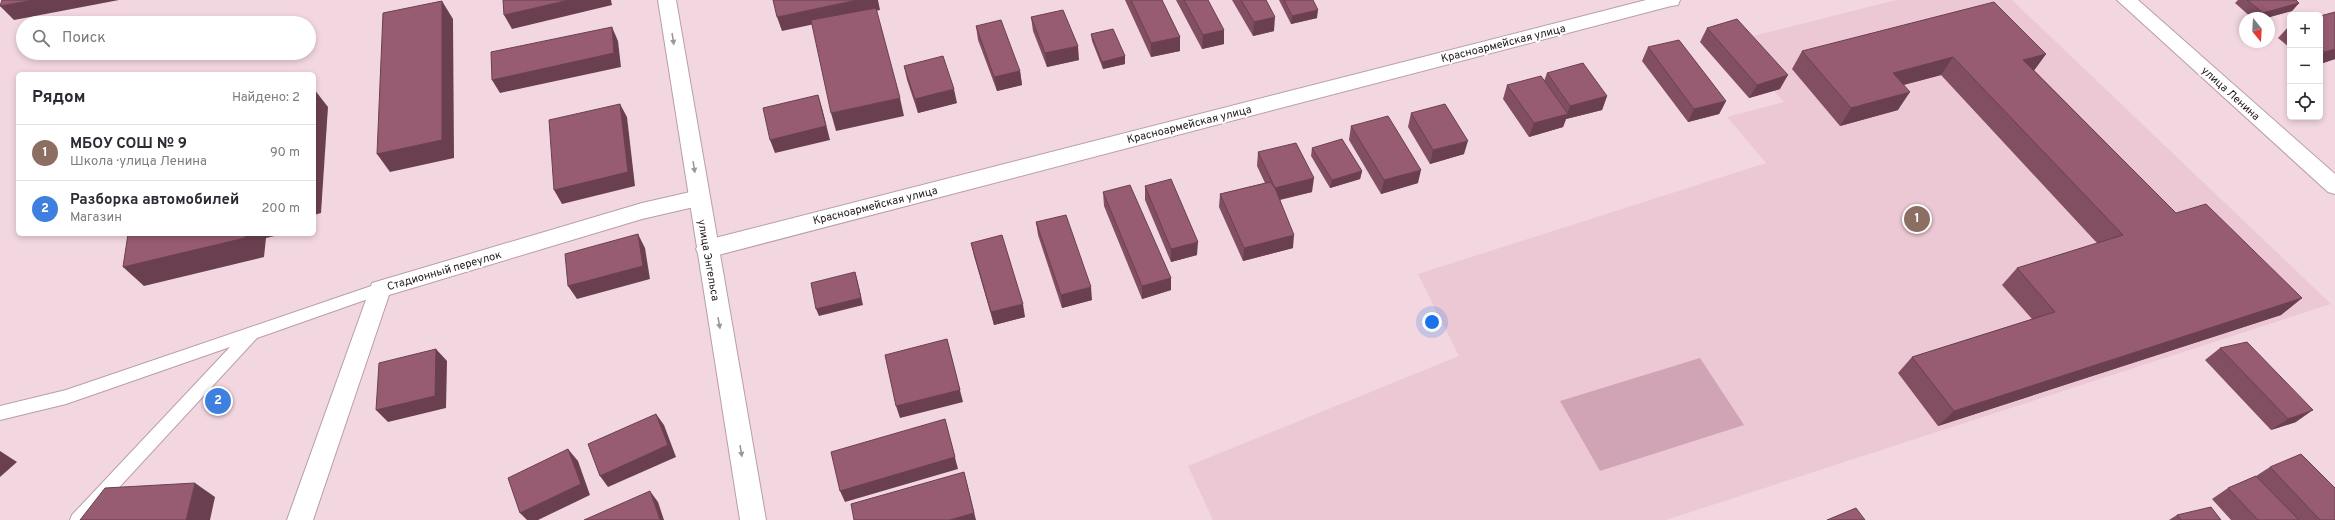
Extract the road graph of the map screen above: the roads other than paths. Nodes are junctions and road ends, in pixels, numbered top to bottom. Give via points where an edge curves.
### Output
1 (667, 0) edge
2 (1671, 0) edge
3 (2126, 0) edge
4 (2335, 186) edge
5 (699, 198) junction
6 (707, 249) junction
7 (380, 289) junction
8 (253, 333) junction
9 (0, 413) edge
10 (78, 520) edge
11 (300, 520) edge
12 (753, 520) edge

1 -> 5 street, улица Энгельса
2 - 6 street, Красноармейская улица
3 - 4 street, улица Ленина
5 - 6 street, улица Энгельса
5 - 7 street, Стадионный переулок via 642,212
6 -> 12 street, улица Энгельса
7 - 8 lane
7 - 11 street, Стадионный переулок
8 - 9 lane via 66,397
8 - 10 lane

